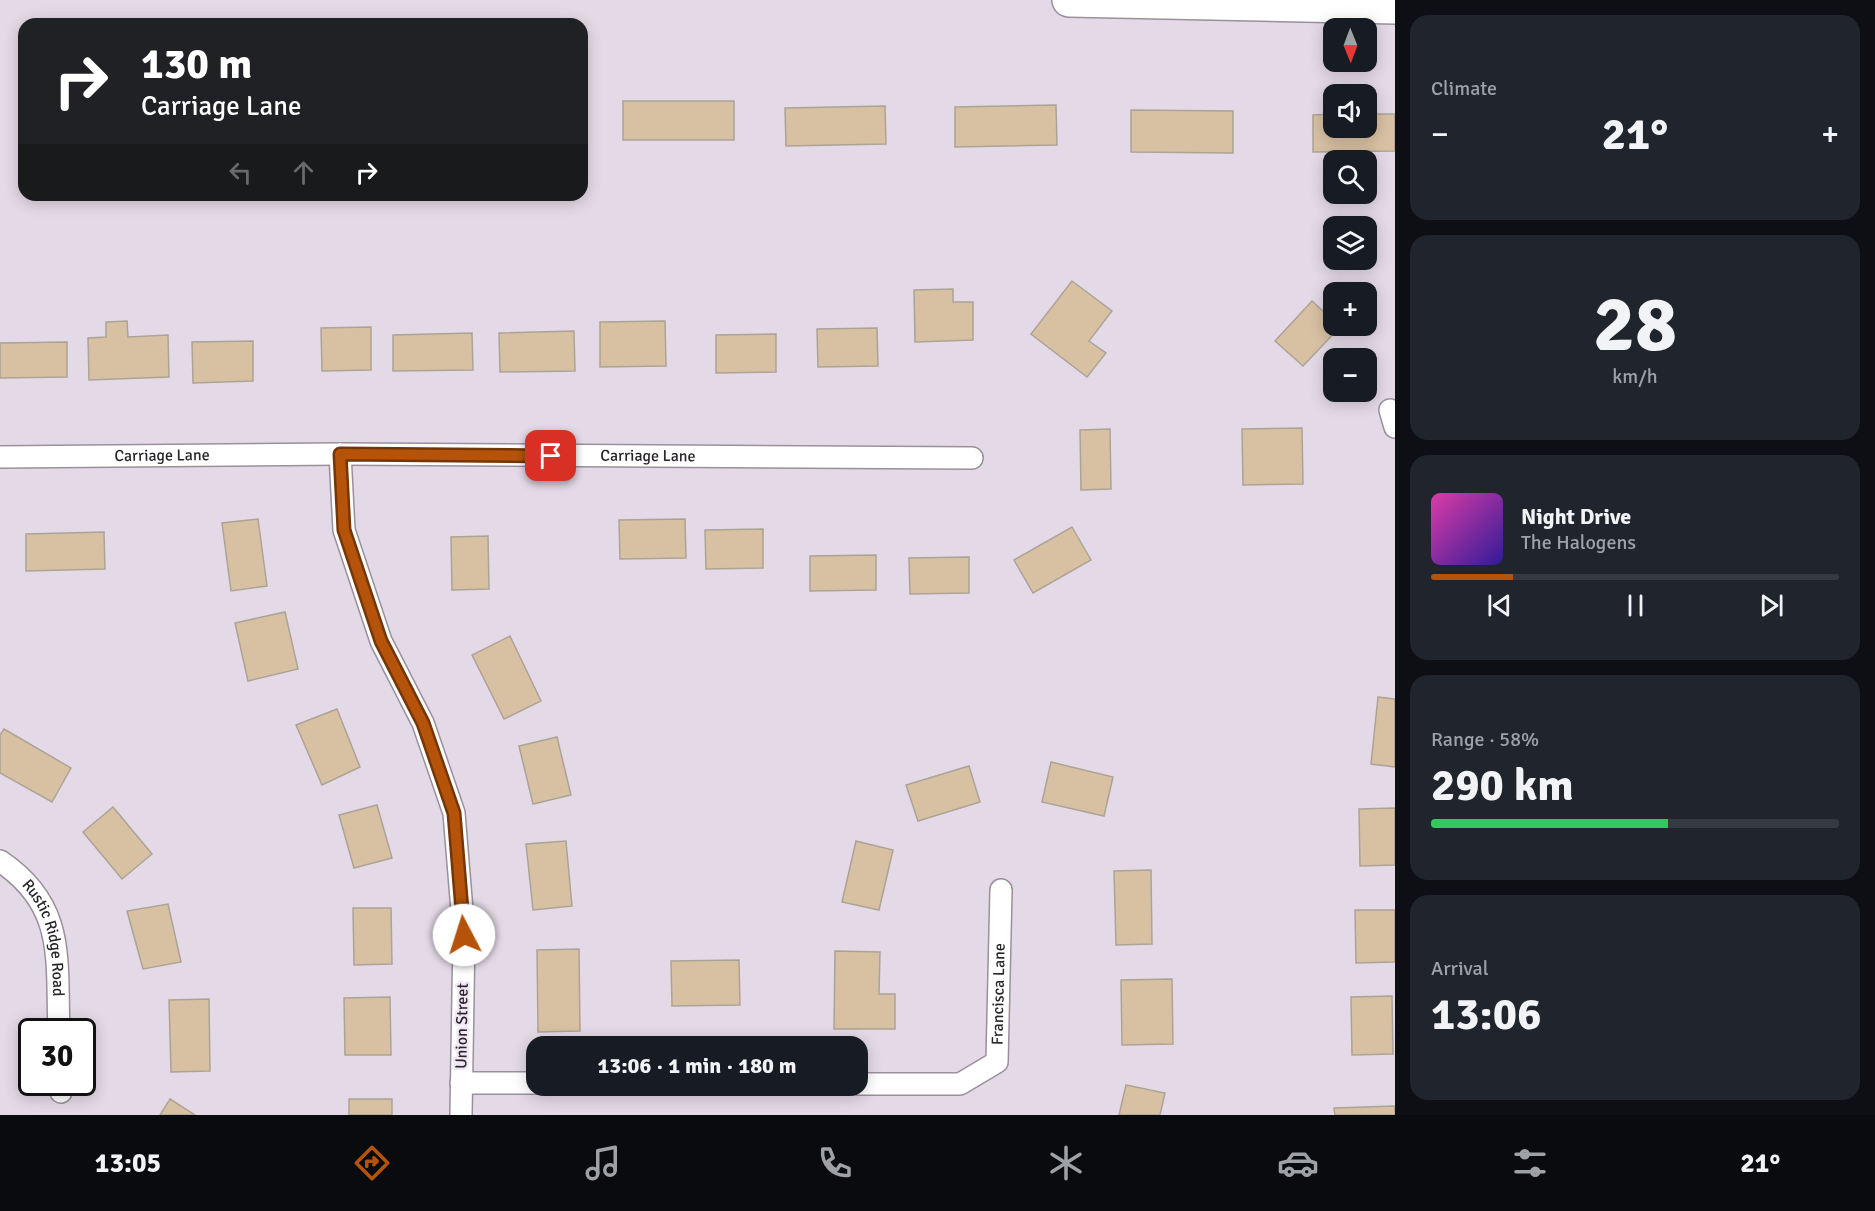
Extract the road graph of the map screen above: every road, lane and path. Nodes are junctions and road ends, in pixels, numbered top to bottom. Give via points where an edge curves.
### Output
1 (1069, 0) edge
2 (1395, 7) edge
3 (340, 454) junction
4 (0, 457) edge
5 (972, 458) dead end
6 (0, 861) edge
7 (1001, 890) dead end
8 (58, 1018) edge
9 (461, 1083) junction
10 (526, 1083) edge
11 (868, 1084) edge
12 (461, 1115) edge

1 - 2 main road
3 - 4 street, Carriage Lane
3 - 5 street, Carriage Lane
3 - 9 street, Union Street via 344,530 381,641 423,723 454,813 464,935
6 - 8 street, Rustic Ridge Road via 37,892 48,916 55,943
7 - 11 street, Francisca Lane via 997,1062 960,1084
9 - 10 street
9 - 12 street, Union Street

